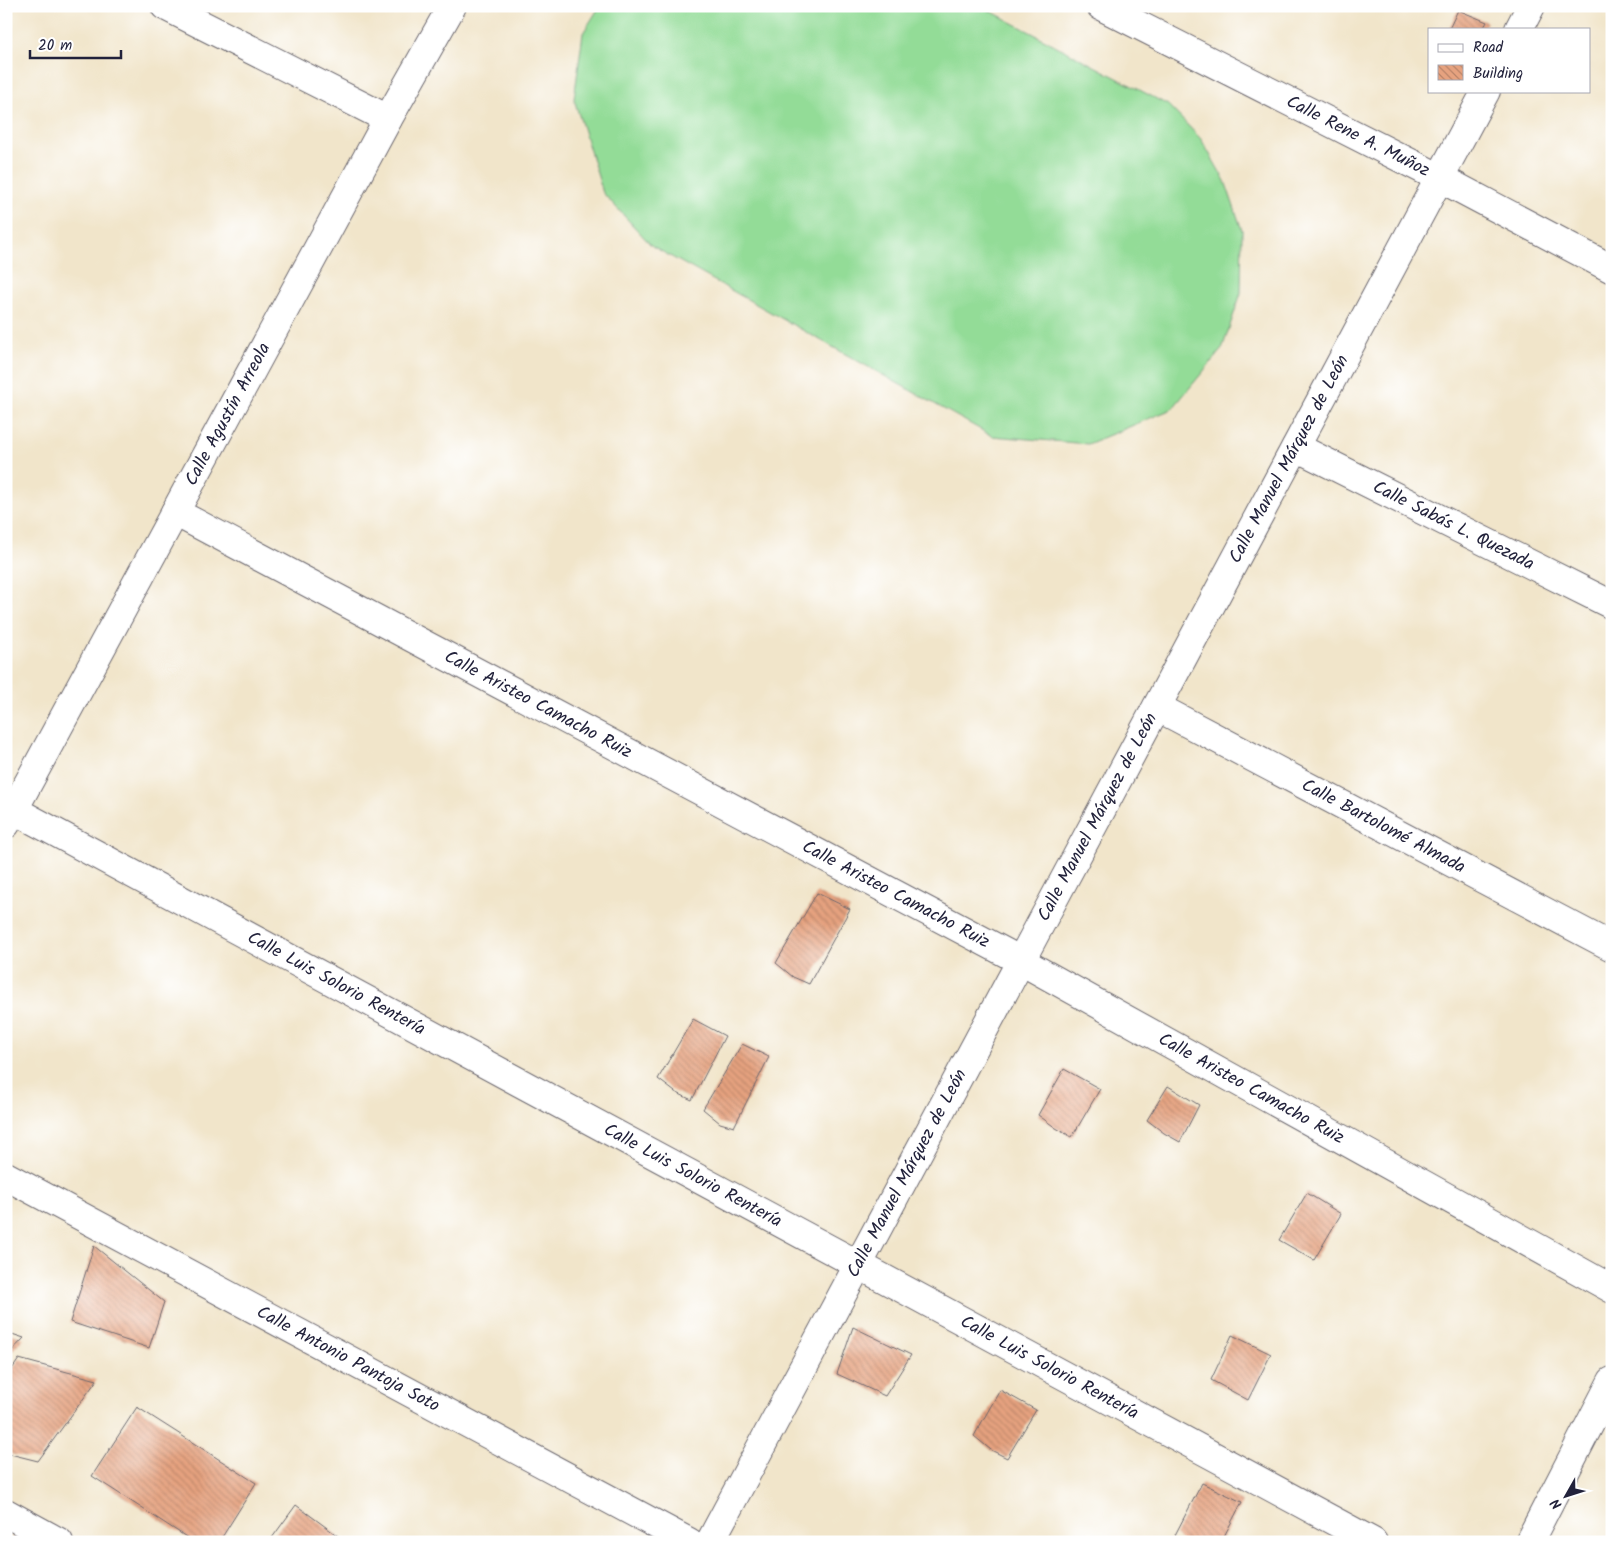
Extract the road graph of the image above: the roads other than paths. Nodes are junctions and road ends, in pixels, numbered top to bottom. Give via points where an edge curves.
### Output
1 (166, 6) edge
2 (452, 6) edge
3 (1101, 6) edge
4 (1531, 6) edge
5 (1520, 28) edge
6 (1485, 92) edge
7 (388, 119) junction
8 (1440, 178) junction
9 (1612, 269) edge
10 (1296, 447) junction
11 (175, 512) junction
12 (1612, 605) edge
13 (1156, 707) junction
14 (10, 817) edge
15 (1612, 947) edge
16 (1021, 961) junction
17 (6, 1176) edge
18 (858, 1264) junction
19 (1612, 1289) edge
20 (1612, 1381) edge
21 (6, 1513) edge
22 (59, 1542) edge
23 (689, 1542) edge
24 (710, 1542) edge
25 (1373, 1542) edge
26 (1529, 1542) edge

1 - 7 street
2 - 7 street, Calle Agustín Arreola
3 - 8 street, Calle Rene A. Muñoz
4 - 5 street
6 - 8 street, Calle Manuel Márquez de León
7 - 11 street, Calle Agustín Arreola
8 - 9 street, Calle Rene A. Muñoz
8 - 10 street, Calle Manuel Márquez de León
10 - 12 street, Calle Sabás L. Quezada
10 - 13 street, Calle Manuel Márquez de León
11 - 14 street, Calle Agustín Arreola
11 - 16 street, Calle Aristeo Camacho Ruiz
13 - 15 street, Calle Bartolomé Almada
13 - 16 street, Calle Manuel Márquez de León
14 - 18 street, Calle Luis Solorio Rentería
16 - 18 street, Calle Manuel Márquez de León
16 - 19 street, Calle Aristeo Camacho Ruiz
17 - 23 street, Calle Antonio Pantoja Soto
18 - 24 street, Calle Manuel Márquez de León
18 - 25 street, Calle Luis Solorio Rentería
20 - 26 street
21 - 22 street

